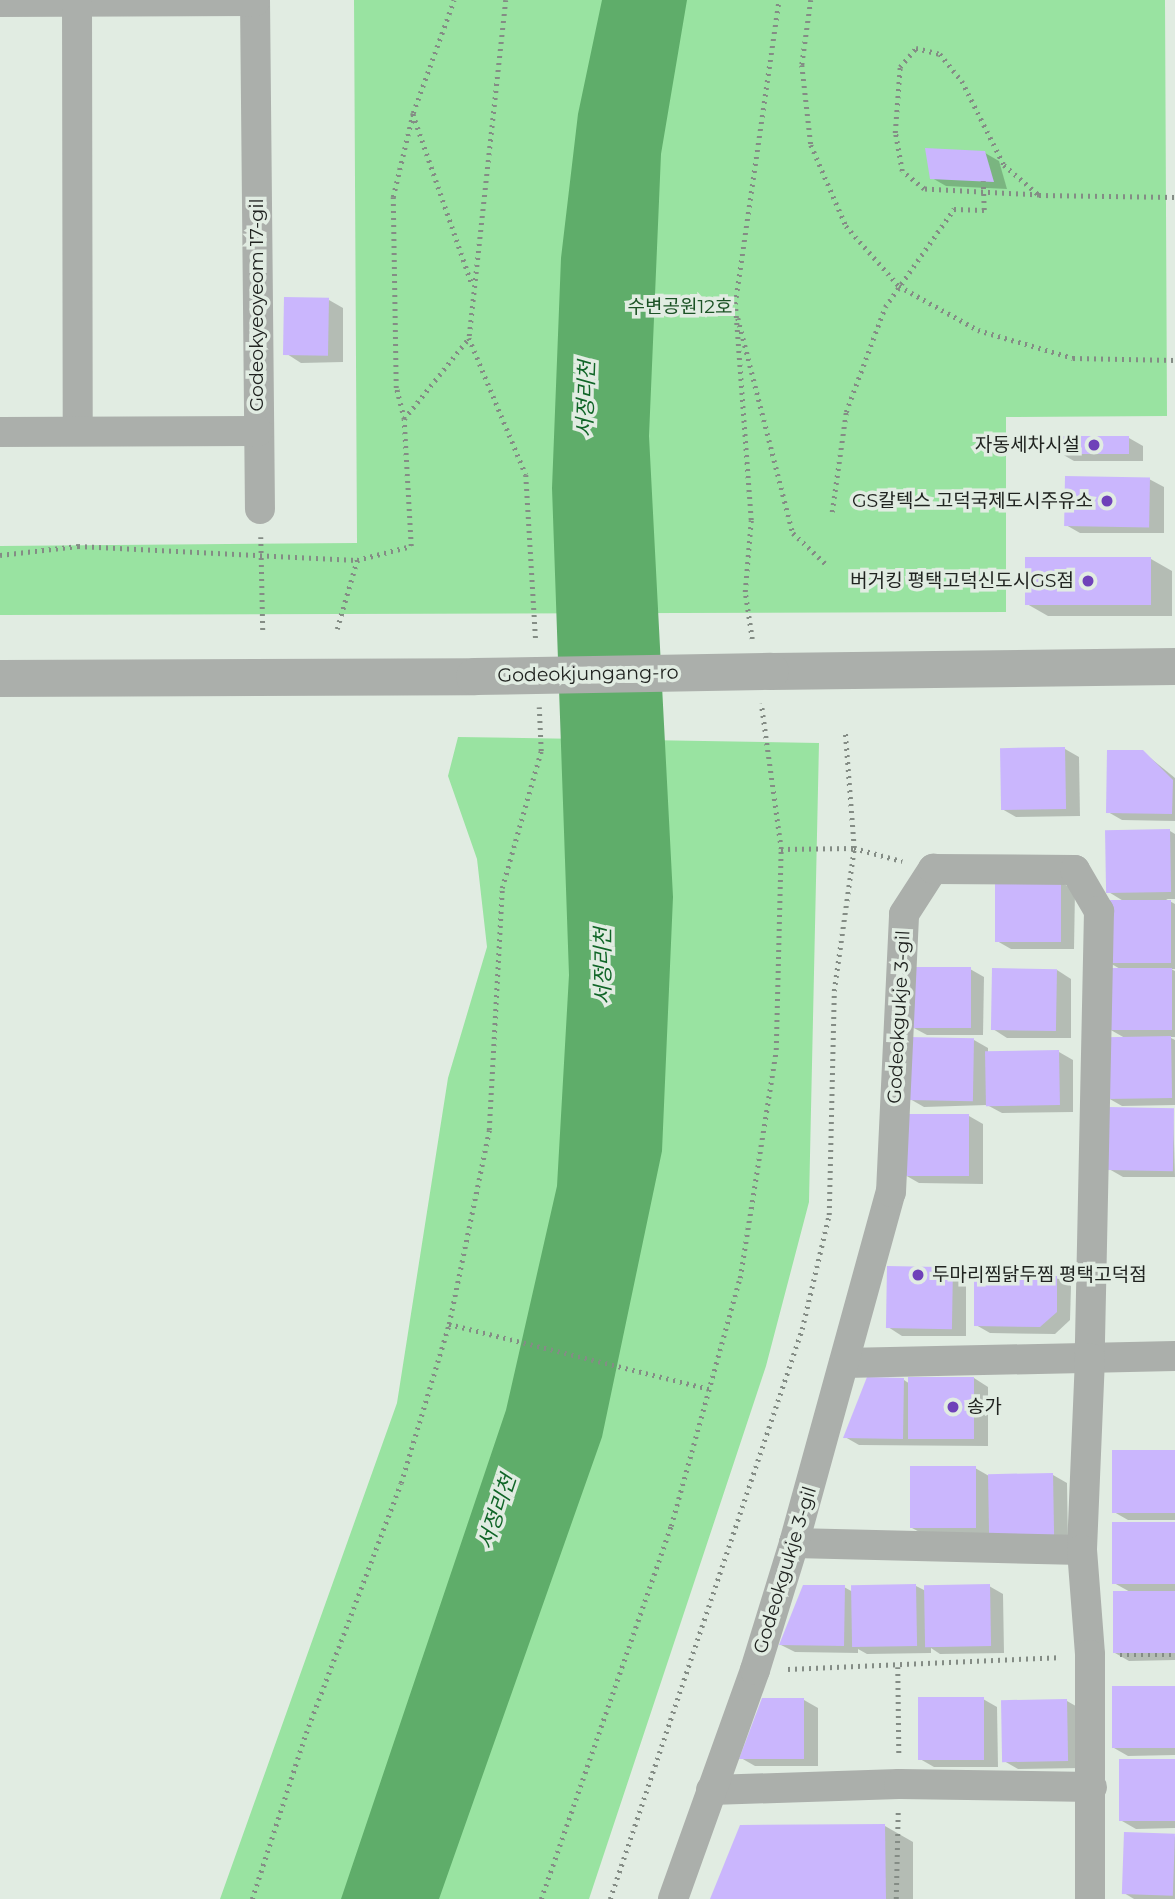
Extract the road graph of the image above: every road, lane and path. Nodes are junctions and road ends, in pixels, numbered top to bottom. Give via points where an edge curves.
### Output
1 (454, 0) edge
2 (506, 0) edge
3 (779, 0) edge
4 (811, 0) edge
5 (255, 1) edge
6 (0, 2) edge
7 (77, 2) junction
8 (413, 113) junction
9 (983, 181) dead end
10 (1039, 195) junction
11 (1175, 197) edge
12 (472, 286) junction
13 (899, 286) junction
14 (735, 304) junction
15 (469, 338) junction
16 (1175, 360) edge
17 (404, 419) junction
18 (78, 431) junction
19 (258, 431) junction
20 (0, 432) edge
21 (260, 509) joint
22 (832, 512) dead end
23 (0, 555) edge
24 (261, 557) junction
25 (356, 560) junction
26 (828, 566) dead end
27 (337, 629) dead end
28 (263, 631) dead end
29 (537, 656) dead end
30 (1175, 666) edge
31 (761, 672) junction
32 (0, 678) edge
33 (538, 697) dead end
34 (845, 731) dead end
35 (854, 848) junction
36 (781, 849) junction
37 (933, 869) junction
38 (449, 1324) junction
39 (1175, 1356) edge
40 (1090, 1358) junction
41 (844, 1363) junction
42 (709, 1389) junction
43 (794, 1544) junction
44 (1082, 1550) junction
45 (1090, 1654) junction
46 (1175, 1654) edge
47 (755, 1670) junction
48 (1092, 1787) junction
49 (711, 1790) junction
50 (252, 1899) edge
51 (541, 1899) edge
52 (610, 1899) edge
53 (673, 1899) edge
54 (1090, 1899) edge

1 - 8 path
2 - 12 path
3 - 14 path
4 - 13 path via 802,65 811,145 846,226
5 - 7 street
5 - 19 street, Godeokyeoyeom 17-gil
6 - 7 street
7 - 18 street
8 - 12 path
8 - 17 path via 393,197 396,388
9 - 13 path via 984,210 954,209
10 - 10 path, bridge via 924,189 902,171 895,133 900,67 916,48 940,54 948,63 962,81 1004,165
10 - 11 path
12 - 15 path
13 - 16 path via 978,331 1073,358
13 - 22 path via 886,307 846,412
14 - 26 path via 793,533
14 - 31 path via 751,520 745,592
15 - 17 path
15 - 29 path via 526,475
17 - 25 path via 411,546
18 - 19 street, Godeokyeoyeom 17-gil
18 - 20 street, Godeokyeoyeom 17-gil
19 - 21 street
21 - 24 path
23 - 24 path via 78,546
24 - 25 path
24 - 28 path
25 - 27 path
30 - 31 street, Godeokjungang-ro
31 - 32 street, Godeokjungang-ro, bridge
31 - 36 path
33 - 38 path via 541,751 502,888 489,1130
34 - 35 path
35 - 36 path
35 - 37 path
35 - 52 path via 834,991 830,1215 794,1355
36 - 42 path via 776,1051 740,1278
37 - 40 street via 1075,870 1099,911
37 - 41 street, Godeokgukje 3-gil via 904,915 891,1192
38 - 42 path
38 - 50 path via 401,1483 306,1732
39 - 40 street
40 - 41 street
40 - 44 street
41 - 43 street, Godeokgukje 3-gil
42 - 51 path via 670,1526
43 - 44 street
43 - 47 street, Godeokgukje 3-gil
44 - 45 street
45 - 46 path
45 - 47 path via 898,1667
45 - 48 street
47 - 49 street, Godeokgukje 3-gil
48 - 49 street via 899,1784
48 - 54 street
49 - 53 street, Godeokgukje 3-gil

